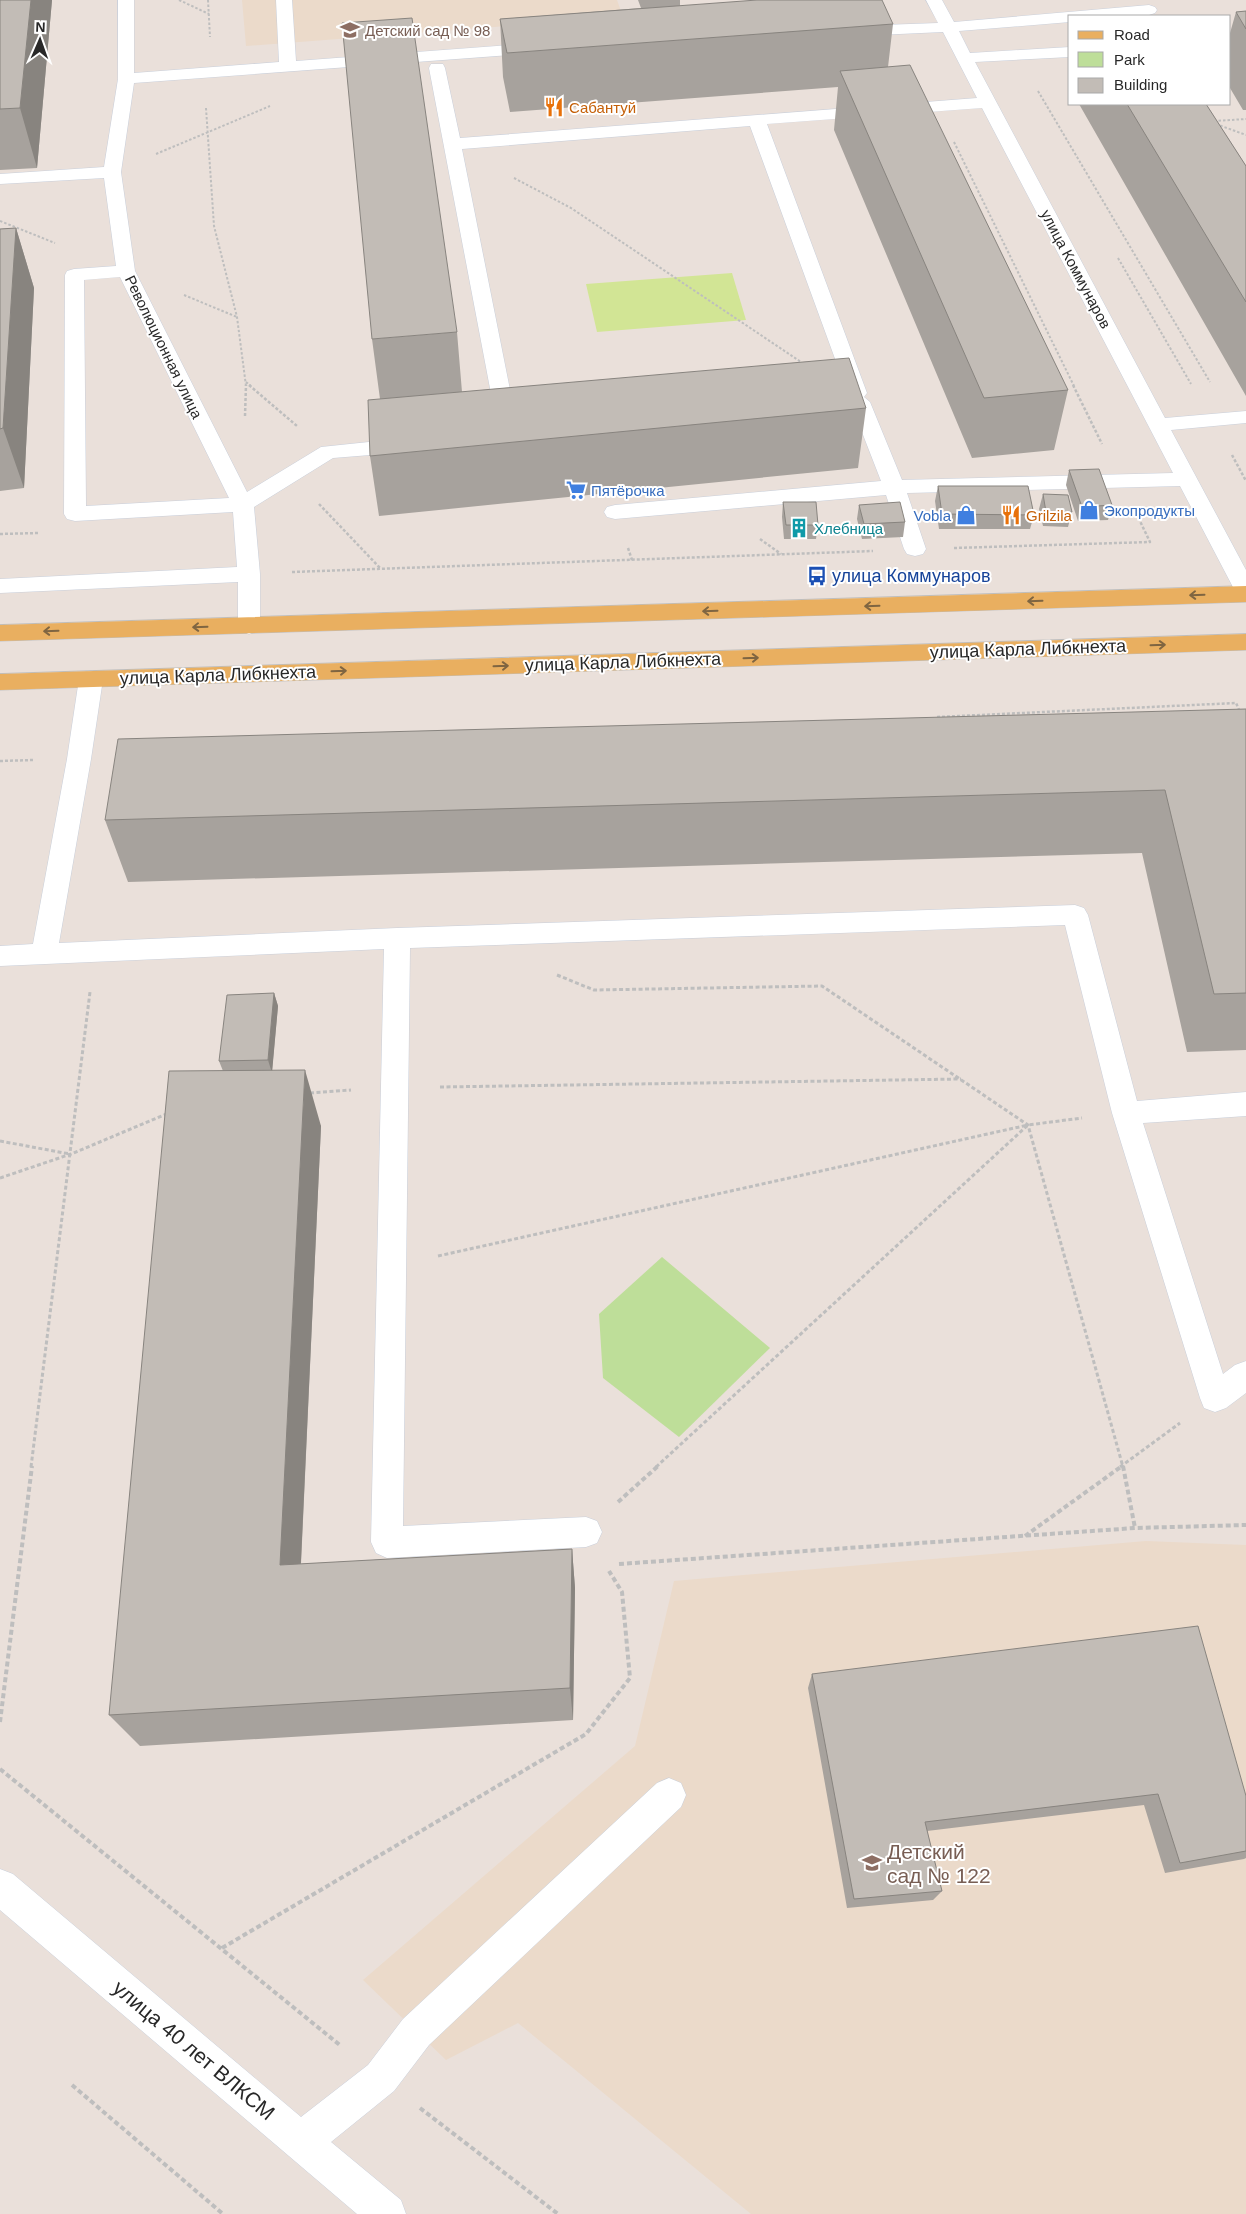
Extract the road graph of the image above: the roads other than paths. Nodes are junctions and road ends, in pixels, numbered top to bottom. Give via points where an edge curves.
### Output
1 (126, 0) edge
2 (284, 0) edge
3 (934, 0) edge
4 (1148, 10) dead end
5 (1090, 15) edge
6 (1068, 17) edge
7 (949, 27) junction
8 (842, 31) edge
9 (551, 47) edge
10 (1068, 52) edge
11 (965, 58) junction
12 (288, 66) junction
13 (437, 68) dead end
14 (126, 79) junction
15 (988, 102) junction
16 (757, 120) junction
17 (452, 144) junction
18 (112, 172) junction
19 (0, 179) edge
20 (126, 271) junction
21 (860, 402) junction
22 (821, 405) edge
23 (1239, 417) edge
24 (1158, 425) junction
25 (509, 435) edge
26 (423, 443) edge
27 (1187, 479) junction
28 (894, 487) junction
29 (242, 504) junction
30 (615, 512) dead end
31 (915, 549) road end
32 (249, 574) junction
33 (0, 586) edge
34 (1246, 592) edge
35 (249, 626) junction
36 (0, 633) edge
37 (1246, 642) edge
38 (91, 679) junction
39 (0, 682) edge
40 (397, 938) junction
41 (44, 954) junction
42 (0, 956) edge
43 (1246, 1104) edge
44 (1126, 1113) junction
45 (1246, 1375) edge
46 (586, 1532) road end
47 (669, 1795) dead end
48 (0, 1888) edge
49 (301, 2142) junction
50 (387, 2214) edge

1 - 14 street, Революционная улица
2 - 12 street
3 - 7 street, улица Коммунаров
4 - 5 street
6 - 7 street
7 - 8 street
7 - 11 street, улица Коммунаров
9 - 12 street
10 - 11 street
11 - 15 street, улица Коммунаров
12 - 14 street
13 - 17 street
14 - 18 street, Революционная улица
15 - 16 street
15 - 24 street, улица Коммунаров
16 - 17 street
16 - 21 street
17 - 25 street
18 - 19 street
18 - 20 street, Революционная улица
20 - 29 street, Революционная улица
20 - 29 street via 74,275 75,514
21 - 22 street
21 - 28 street
23 - 24 street
24 - 27 street, улица Коммунаров
26 - 29 street via 328,452
27 - 28 street
27 - 34 street, улица Коммунаров
28 - 30 street
28 - 31 street
29 - 32 street, Революционная улица
32 - 33 street
32 - 35 street, Революционная улица
34 -> 35 main road
35 -> 36 main road
38 -> 37 main road, улица Карла Либкнехта
38 - 39 main road, улица Карла Либкнехта
38 - 41 street
40 - 41 street
40 - 44 street via 1075,915
40 - 46 street via 387,1542
41 - 42 street
43 - 44 street
44 - 45 street via 1214,1398
47 - 49 street via 416,2032 381,2078
48 - 49 street, улица 40 лет ВЛКСМ
49 - 50 street, улица 40 лет ВЛКСМ

